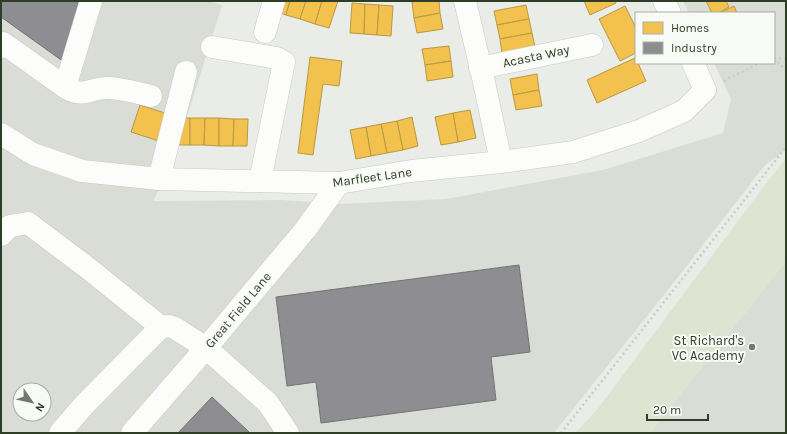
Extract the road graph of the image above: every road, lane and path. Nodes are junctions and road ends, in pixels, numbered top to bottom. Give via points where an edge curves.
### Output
1 (91, 1) edge
2 (274, 1) edge
3 (465, 1) edge
4 (664, 1) edge
5 (670, 12) edge
6 (265, 32) dead end
7 (592, 45) dead end
8 (1, 47) edge
9 (212, 47) dead end
10 (775, 59) edge
11 (786, 59) edge
12 (775, 60) edge
13 (693, 64) edge
14 (757, 64) edge
15 (480, 68) junction
16 (786, 70) edge
17 (186, 72) dead end
18 (65, 87) junction
19 (706, 90) junction
20 (151, 96) dead end
21 (1, 134) edge
22 (786, 147) edge
23 (501, 162) junction
24 (159, 179) junction
25 (260, 181) junction
26 (339, 183) junction
27 (1, 235) edge
28 (161, 327) junction
29 (206, 348) junction
30 (60, 433) edge
31 (132, 433) edge
32 (288, 433) edge
33 (561, 433) edge

1 - 18 street
2 - 6 street
3 - 15 street
4 - 5 street
7 - 15 street, Acasta Way
8 - 18 street via 3,43
9 - 25 street via 277,58 284,62
10 - 11 path
12 - 16 path
13 - 19 street
14 - 19 path
15 - 23 street
17 - 24 street
18 - 20 street via 71,92 78,93 107,88
19 - 23 street, Marfleet Lane via 684,111 639,131 573,152
21 - 24 street, Marfleet Lane via 33,154 82,171
22 - 33 path
23 - 26 street, Marfleet Lane via 411,171
24 - 25 street, Marfleet Lane
25 - 26 street, Marfleet Lane
26 - 29 street, Great Field Lane via 305,230
27 - 28 street via 10,226 28,223
28 - 29 street via 175,328
28 - 30 street
29 - 31 street, Great Field Lane
29 - 32 street via 268,403

